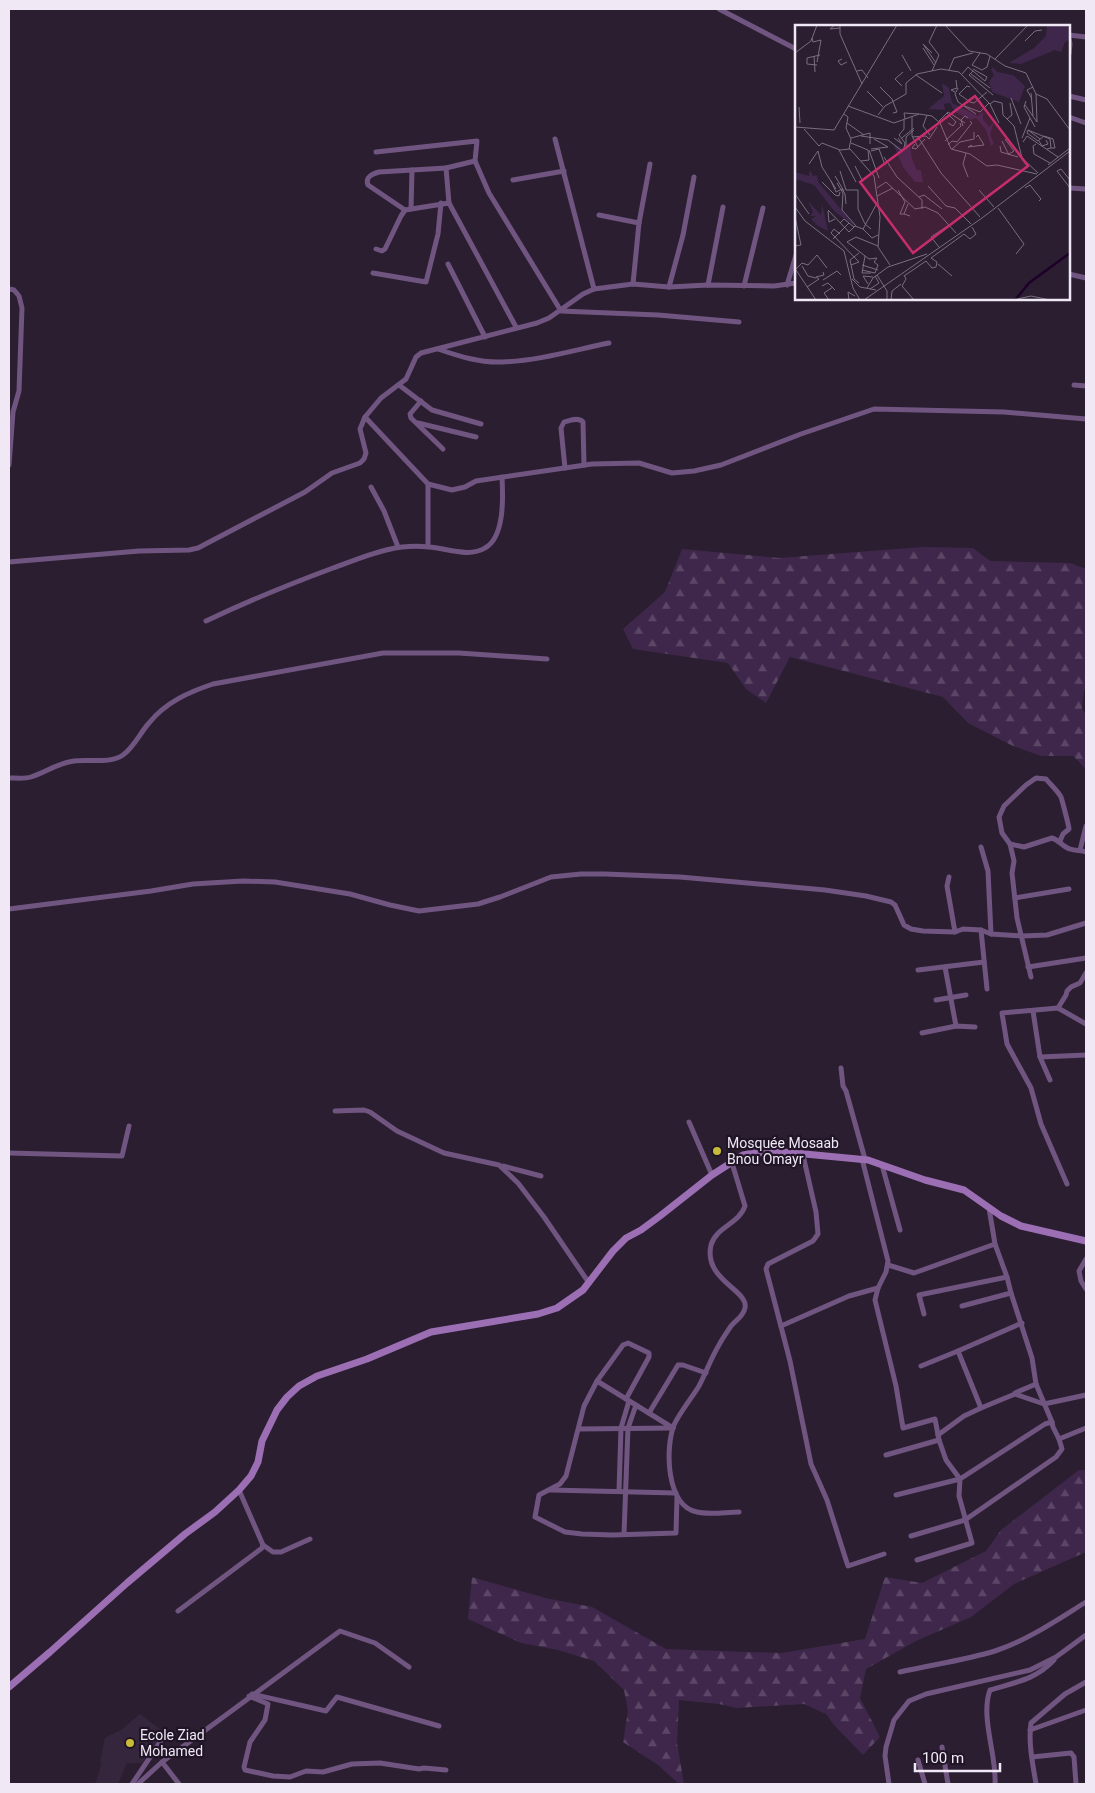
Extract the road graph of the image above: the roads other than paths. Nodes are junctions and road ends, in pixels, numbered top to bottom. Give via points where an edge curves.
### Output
1 (719, 9) edge
2 (1070, 37) edge
3 (1086, 37) edge
4 (795, 48) edge
5 (1070, 96) edge
6 (1086, 100) edge
7 (1070, 117) edge
8 (1086, 123) edge
9 (555, 139) dead end
10 (376, 152) dead end
11 (475, 161) junction
12 (650, 164) dead end
13 (446, 168) junction
14 (412, 170) junction
15 (564, 171) junction
16 (694, 177) dead end
17 (513, 180) dead end
18 (1070, 188) edge
19 (1086, 189) edge
20 (441, 203) junction
21 (449, 203) junction
22 (723, 207) dead end
23 (763, 208) dead end
24 (408, 210) junction
25 (599, 215) dead end
26 (639, 223) junction
27 (376, 249) dead end
28 (795, 258) edge
29 (448, 264) dead end
30 (373, 274) dead end
31 (1070, 274) edge
32 (1086, 278) edge
33 (795, 283) edge
34 (633, 284) junction
35 (708, 285) junction
36 (787, 285) junction
37 (744, 286) junction
38 (669, 287) junction
39 (9, 289) edge
40 (594, 289) junction
41 (561, 311) junction
42 (739, 322) dead end
43 (516, 327) junction
44 (485, 337) junction
45 (609, 343) dead end
46 (437, 349) junction
47 (399, 385) junction
48 (1074, 385) dead end
49 (1086, 386) edge
50 (421, 401) junction
51 (366, 417) junction
52 (1086, 419) edge
53 (416, 422) junction
54 (482, 424) dead end
55 (476, 438) dead end
56 (9, 447) edge
57 (443, 449) dead end
58 (9, 465) edge
59 (584, 465) junction
60 (565, 468) junction
61 (502, 477) junction
62 (428, 484) junction
63 (371, 486) dead end
64 (428, 546) junction
65 (398, 548) junction
66 (9, 562) edge
67 (206, 621) dead end
68 (547, 659) dead end
69 (9, 778) edge
70 (1086, 826) edge
71 (1060, 842) junction
72 (1010, 844) junction
73 (981, 847) dead end
74 (1083, 851) edge
75 (949, 877) dead end
76 (1069, 890) dead end
77 (1015, 898) junction
78 (9, 909) edge
79 (1086, 923) edge
80 (981, 930) junction
81 (955, 932) junction
82 (991, 934) junction
83 (1022, 936) junction
84 (1086, 958) edge
85 (984, 962) junction
86 (945, 967) junction
87 (1028, 967) junction
88 (918, 970) dead end
89 (1086, 972) edge
90 (1031, 977) dead end
91 (987, 989) dead end
92 (966, 994) dead end
93 (951, 997) junction
94 (936, 1000) dead end
95 (1058, 1008) junction
96 (1033, 1011) junction
97 (1086, 1024) edge
98 (956, 1026) junction
99 (975, 1027) dead end
100 (922, 1033) dead end
101 (1086, 1055) edge
102 (1040, 1057) junction
103 (841, 1068) dead end
104 (1050, 1080) dead end
105 (335, 1111) dead end
106 (689, 1122) dead end
107 (129, 1126) dead end
108 (9, 1153) edge
109 (803, 1155) junction
110 (863, 1159) junction
111 (732, 1163) junction
112 (499, 1165) junction
113 (882, 1165) junction
114 (712, 1175) junction
115 (541, 1176) dead end
116 (1067, 1184) dead end
117 (989, 1208) junction
118 (900, 1230) dead end
119 (1086, 1241) edge
120 (995, 1244) junction
121 (1086, 1259) edge
122 (888, 1265) junction
123 (1007, 1277) junction
124 (590, 1284) junction
125 (878, 1288) junction
126 (1086, 1289) edge
127 (1012, 1293) junction
128 (962, 1306) dead end
129 (924, 1314) dead end
130 (1022, 1323) junction
131 (781, 1326) junction
132 (958, 1351) junction
133 (921, 1366) dead end
134 (706, 1373) junction
135 (596, 1381) junction
136 (1036, 1384) junction
137 (1014, 1394) junction
138 (1086, 1395) edge
139 (628, 1400) junction
140 (1044, 1404) junction
141 (636, 1405) junction
142 (981, 1408) junction
143 (649, 1413) junction
144 (1052, 1422) junction
145 (579, 1428) junction
146 (621, 1428) junction
147 (628, 1428) junction
148 (673, 1428) junction
149 (1086, 1428) edge
150 (939, 1437) junction
151 (1059, 1439) junction
152 (886, 1455) dead end
153 (960, 1479) junction
154 (239, 1490) junction
155 (550, 1490) junction
156 (619, 1491) junction
157 (626, 1492) junction
158 (677, 1495) junction
159 (896, 1495) dead end
160 (739, 1512) dead end
161 (965, 1520) junction
162 (624, 1534) junction
163 (911, 1536) dead end
164 (310, 1539) dead end
165 (263, 1544) junction
166 (884, 1554) dead end
167 (917, 1560) dead end
168 (1086, 1602) edge
169 (178, 1611) dead end
170 (1086, 1635) edge
171 (1056, 1658) junction
172 (409, 1667) dead end
173 (900, 1672) dead end
174 (1086, 1682) edge
175 (9, 1687) edge
176 (251, 1695) junction
177 (1086, 1710) edge
178 (439, 1726) dead end
179 (1030, 1730) junction
180 (165, 1735) dead end
181 (942, 1747) dead end
182 (1032, 1756) junction
183 (918, 1760) dead end
184 (162, 1762) junction
185 (446, 1770) dead end
186 (132, 1784) edge
187 (138, 1784) edge
188 (179, 1784) edge
189 (889, 1784) edge
190 (925, 1784) edge
191 (948, 1784) edge
192 (995, 1784) edge
193 (1036, 1784) edge
194 (1076, 1784) edge

1 - 4 street
2 - 3 street
5 - 6 street
7 - 8 street
9 - 15 street
10 - 11 street via 477,141
11 - 13 street
11 - 41 street via 489,193
12 - 26 street
13 - 14 street
13 - 21 street
14 - 24 street
14 - 24 street via 371,174 366,182
15 - 17 street
15 - 40 street
16 - 38 street
18 - 19 street
20 - 21 street
20 - 24 street
20 - 30 street via 438,234 426,282
21 - 43 street
22 - 35 street
23 - 37 street
24 - 27 street via 401,216 385,249
25 - 26 street
26 - 34 street
28 - 36 street
29 - 44 street
31 - 32 street
33 - 36 street
34 - 38 street
34 - 40 street
35 - 37 street
35 - 38 street
36 - 37 street
39 - 56 street via 19,296 22,308 19,391
40 - 41 street
41 - 42 street
41 - 43 street via 538,323
43 - 44 street
44 - 46 street
45 - 46 street via 534,359 502,362 475,360
46 - 47 street via 416,357 406,379
47 - 50 street
47 - 51 street via 381,398
48 - 49 street
50 - 53 street via 410,414
50 - 54 street via 432,410
51 - 62 street
51 - 66 street via 360,429 366,453 360,463 332,473 305,492 198,548
52 - 59 street via 1004,412 874,409 721,465 694,471 672,473 639,463
53 - 55 street
53 - 57 street
56 - 58 street
59 - 60 street
59 - 60 street via 583,422 569,420 561,428
60 - 61 street
61 - 62 street via 476,481 452,490
61 - 64 street via 503,498 496,539 485,549 470,552
62 - 64 street
63 - 65 street
64 - 65 street
65 - 67 street via 292,583
68 - 69 street via 459,653 383,653 213,684 189,692 164,706 120,757 74,761 30,778
70 - 74 street
71 - 72 street via 1049,838 1024,847
71 - 72 street via 1068,831 1069,822 1061,797 1047,780 1036,778 1000,812 1002,833
71 - 74 street via 1069,849
72 - 77 street
73 - 82 street via 988,871
75 - 81 street via 946,886
76 - 77 street
77 - 83 street
78 - 81 street via 193,884 243,881 275,882 350,894 419,911 478,904 551,877 605,874 680,877 847,893 891,902 902,922 911,929
79 - 83 street via 1047,935
80 - 81 street
80 - 82 street
80 - 85 street
82 - 83 street
83 - 87 street
84 - 87 street
85 - 86 street
85 - 91 street
86 - 88 street
86 - 93 street
87 - 90 street
89 - 95 street via 1080,983 1067,991
92 - 93 street
93 - 94 street
93 - 98 street
95 - 96 street
95 - 97 street
96 - 102 street
96 - 116 street via 1002,1013 1005,1040 1031,1088 1041,1124
98 - 99 street
98 - 100 street
101 - 102 street
102 - 104 street
103 - 110 street
105 - 112 street via 364,1110 397,1131 444,1153
106 - 114 street
107 - 108 street via 122,1156
109 - 110 street
109 - 111 street via 754,1153 743,1155
109 - 131 street via 818,1234 812,1241 767,1266
110 - 113 street
110 - 122 street
111 - 114 street
111 - 134 street via 746,1206 739,1218 715,1237 711,1262 720,1278 742,1298 745,1306 742,1316 718,1346
112 - 115 street
112 - 124 street via 518,1183 544,1217
113 - 117 street via 964,1190
113 - 118 street
114 - 124 street via 619,1245
117 - 119 street via 1021,1226
117 - 120 street
120 - 122 street via 914,1273
120 - 123 street
121 - 126 street via 1079,1271
122 - 125 street
123 - 127 street
123 - 129 street via 919,1295
124 - 154 street via 557,1308 431,1332 299,1386 277,1410 262,1441 258,1462
125 - 131 street via 848,1296
125 - 150 street via 875,1300 903,1428 934,1419
127 - 128 street
127 - 130 street
130 - 132 street
130 - 136 street
131 - 166 street via 811,1464 827,1500 848,1566
132 - 133 street
132 - 142 street
134 - 143 street via 678,1365
134 - 148 street
135 - 139 street
135 - 139 street via 622,1345 628,1343 649,1353 650,1357
135 - 145 street via 584,1406
136 - 137 street
136 - 140 street
137 - 140 street
137 - 142 street
138 - 140 street
139 - 141 street
139 - 146 street
140 - 144 street
141 - 143 street
141 - 147 street
142 - 150 street via 964,1416
143 - 148 street
144 - 151 street
144 - 153 street
145 - 146 street
145 - 155 street via 566,1476
146 - 147 street
146 - 156 street
147 - 148 street
147 - 157 street
148 - 158 street via 669,1461 672,1488
149 - 151 street
150 - 152 street
150 - 153 street via 946,1460
151 - 161 street via 1062,1449 1056,1457
153 - 159 street
153 - 161 street via 959,1496
154 - 165 street
154 - 175 street
155 - 156 street
155 - 162 street via 539,1495 535,1517 565,1532
156 - 157 street
157 - 158 street
157 - 162 street
158 - 160 street via 696,1512
158 - 162 street via 676,1533
161 - 163 street
161 - 167 street via 972,1543
164 - 165 street via 281,1552 272,1552
165 - 169 street via 262,1548
168 - 173 street via 1027,1637 994,1651
170 - 171 street
171 - 189 street via 1030,1670 926,1694 909,1701 894,1720 886,1747
171 - 192 street via 1033,1677 990,1690 988,1710
172 - 176 street via 375,1643 340,1631
174 - 179 street via 1037,1717
176 - 178 street via 326,1711 337,1697
176 - 184 street
176 - 185 street via 268,1704 265,1720 250,1742 245,1770 290,1777 306,1771 323,1772 352,1764 380,1763 419,1770
177 - 179 street
179 - 182 street
180 - 186 street
181 - 191 street
182 - 193 street
182 - 194 street via 1071,1753
183 - 190 street
184 - 187 street
184 - 188 street

